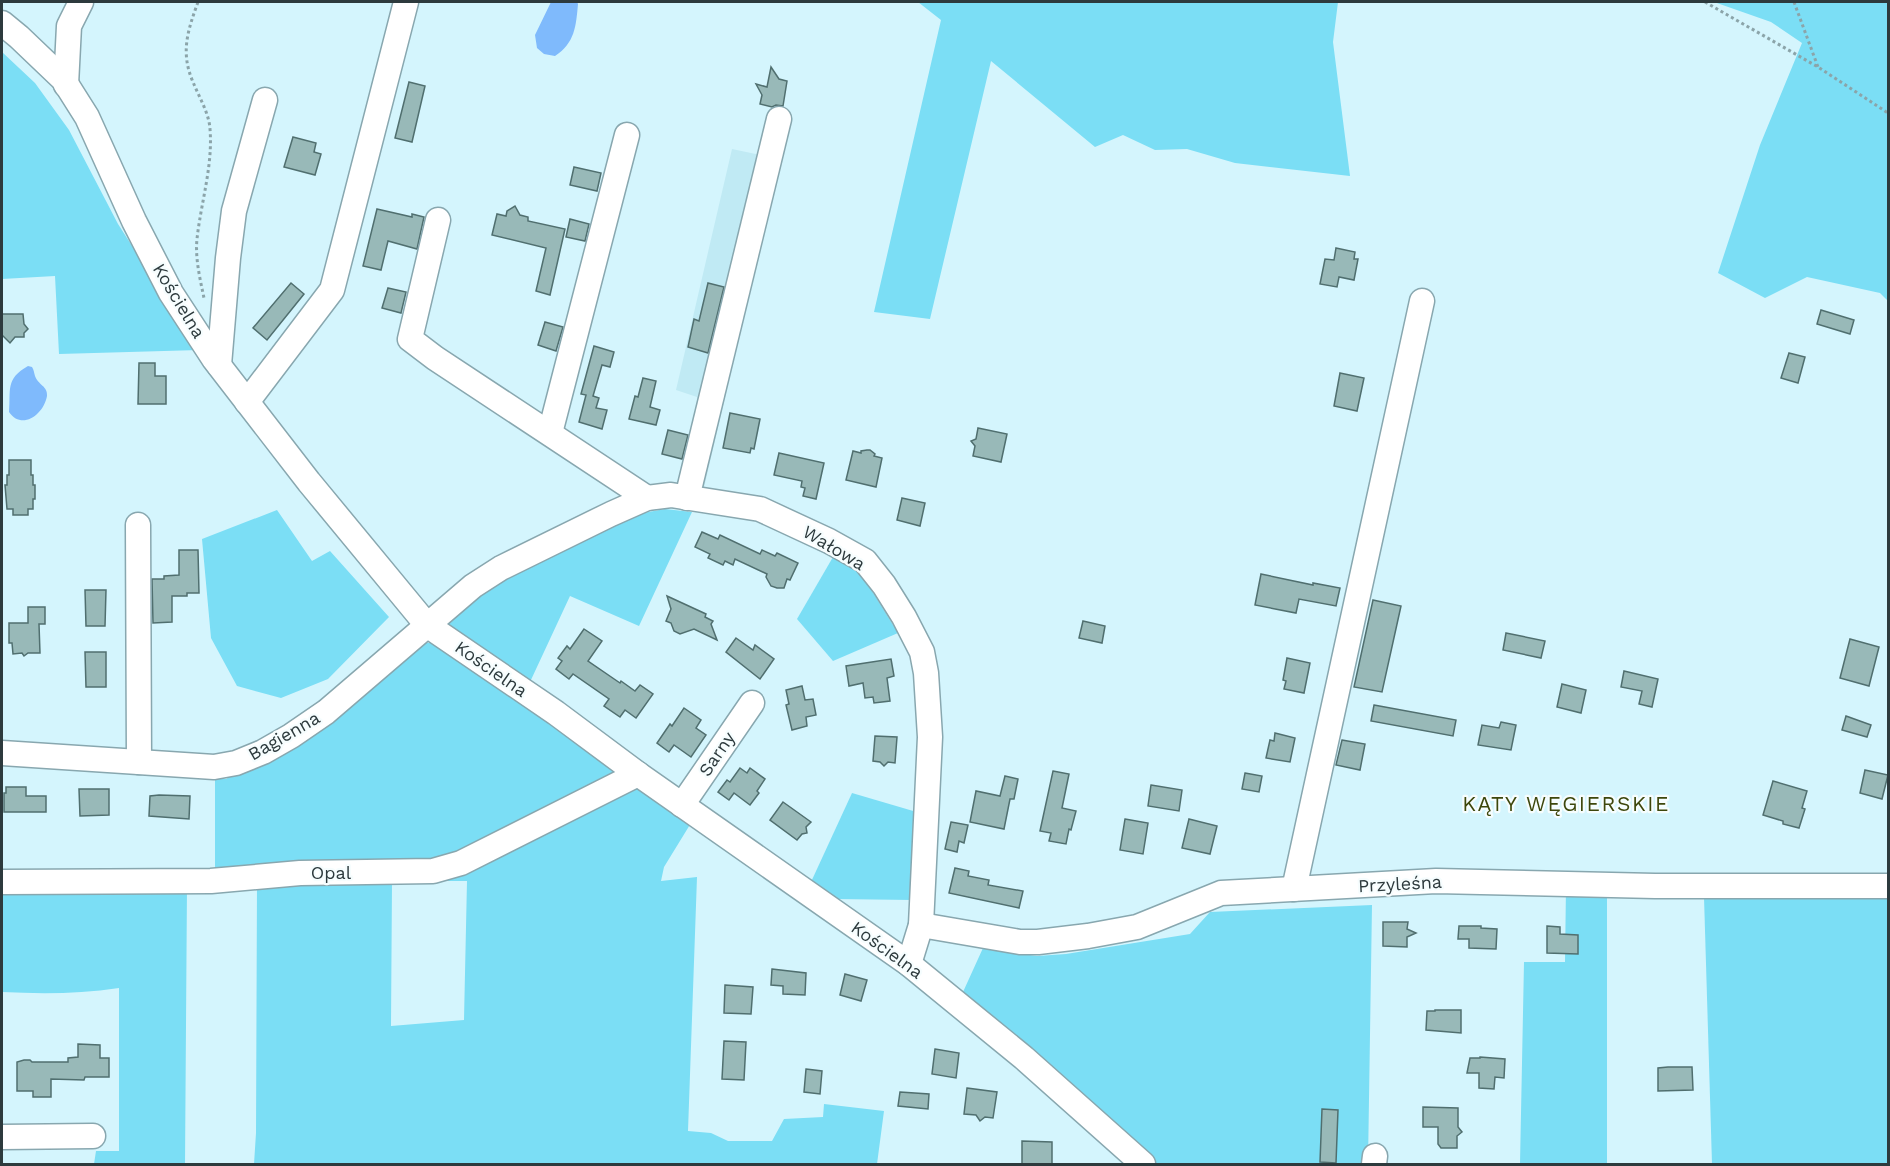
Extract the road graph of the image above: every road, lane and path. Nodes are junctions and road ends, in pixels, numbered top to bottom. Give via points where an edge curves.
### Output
1 (81, 2) edge
2 (198, 2) edge
3 (406, 2) edge
4 (1705, 2) edge
5 (1794, 2) edge
6 (2, 23) edge
7 (1818, 67) junction
8 (66, 85) junction
9 (265, 100) dead end
10 (1888, 114) edge
11 (779, 119) dead end
12 (627, 135) dead end
13 (438, 220) dead end
14 (1422, 301) dead end
15 (205, 306) dead end
16 (219, 365) junction
17 (247, 402) junction
18 (550, 433) junction
19 (647, 498) junction
20 (687, 498) junction
21 (138, 525) dead end
22 (427, 625) junction
23 (752, 703) dead end
24 (2, 753) edge
25 (139, 762) junction
26 (638, 774) junction
27 (682, 805) junction
28 (2, 882) edge
29 (1888, 886) edge
30 (1294, 889) junction
31 (921, 925) junction
32 (909, 964) junction
33 (93, 1136) dead end
34 (2, 1137) edge
35 (1143, 1164) edge

1 - 8 street via 69,26
2 - 15 path via 187,34 186,53 191,78 210,126 211,153 197,240
3 - 17 street via 332,290
4 - 7 path
5 - 7 path
6 - 8 street, Kościelna
7 - 10 path
8 - 16 street, Kościelna via 87,117 171,293
9 - 16 street via 234,211
11 - 20 street
12 - 18 street
13 - 18 street via 410,339
14 - 30 street
16 - 17 street, Kościelna
17 - 22 street, Kościelna
18 - 19 street
19 - 20 street, Wałowa
19 - 22 street, Wałowa via 501,568
20 - 31 street, Wałowa via 760,509 829,541 865,561 904,617 921,652 929,707
21 - 25 street
22 - 25 street, Bagienna via 326,712 263,752 214,767
22 - 26 street, Kościelna
23 - 27 street, Sarny
24 - 25 street, Bagienna
26 - 27 street, Kościelna
26 - 28 street, Opal via 461,863 433,872 300,873 212,881
27 - 32 street, Kościelna
29 - 30 street, Przyleśna via 1436,881
30 - 31 street, Przyleśna via 1221,893 1137,927 1038,942
31 - 32 street, Wałowa
32 - 35 street, Kościelna via 1024,1058
33 - 34 street

